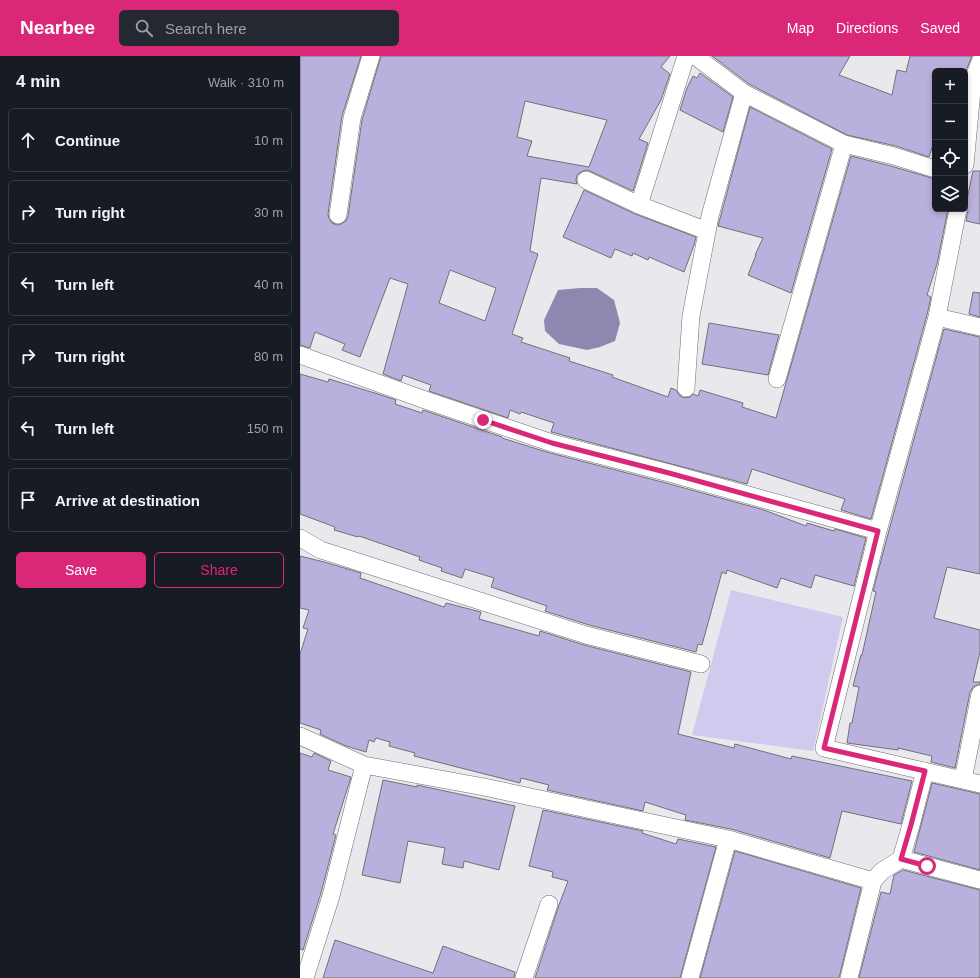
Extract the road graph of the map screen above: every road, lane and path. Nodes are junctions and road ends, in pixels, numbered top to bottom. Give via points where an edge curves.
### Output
1 (371, 56) edge
2 (686, 56) edge
3 (695, 56) edge
4 (980, 62) edge
5 (744, 93) junction
6 (967, 140) edge
7 (844, 144) junction
8 (932, 168) edge
9 (586, 180) dead end
10 (639, 205) junction
11 (957, 212) edge
12 (338, 215) dead end
13 (707, 231) junction
14 (937, 317) junction
15 (980, 327) edge
16 (300, 355) edge
17 (778, 379) dead end
18 (686, 388) dead end
19 (878, 531) junction
20 (300, 538) edge
21 (701, 664) dead end
22 (980, 694) edge
23 (300, 736) edge
24 (364, 765) junction
25 (925, 771) junction
26 (963, 780) junction
27 (980, 784) edge
28 (728, 839) junction
29 (901, 859) junction
30 (980, 880) edge
31 (873, 881) junction
32 (549, 904) dead end
33 (305, 978) edge
34 (524, 978) edge
35 (690, 978) edge
36 (849, 978) edge

1 - 12 street via 352,118
2 - 10 street
3 - 5 street
4 - 6 street via 973,80
5 - 7 street
5 - 13 street
7 - 8 street
7 - 17 street
9 - 10 street
10 - 13 street
11 - 14 street
13 - 18 street via 691,316
14 - 15 street
14 - 19 street
16 - 19 street via 552,443
19 - 25 street via 824,748
20 - 21 street via 321,550 572,631
22 - 26 street
23 - 24 street
24 - 28 street via 484,787
24 - 33 street via 331,896
25 - 26 street
25 - 29 street
26 - 27 street
28 - 31 street
28 - 35 street
29 - 30 street
29 - 31 street via 882,871
31 - 36 street
32 - 34 street

